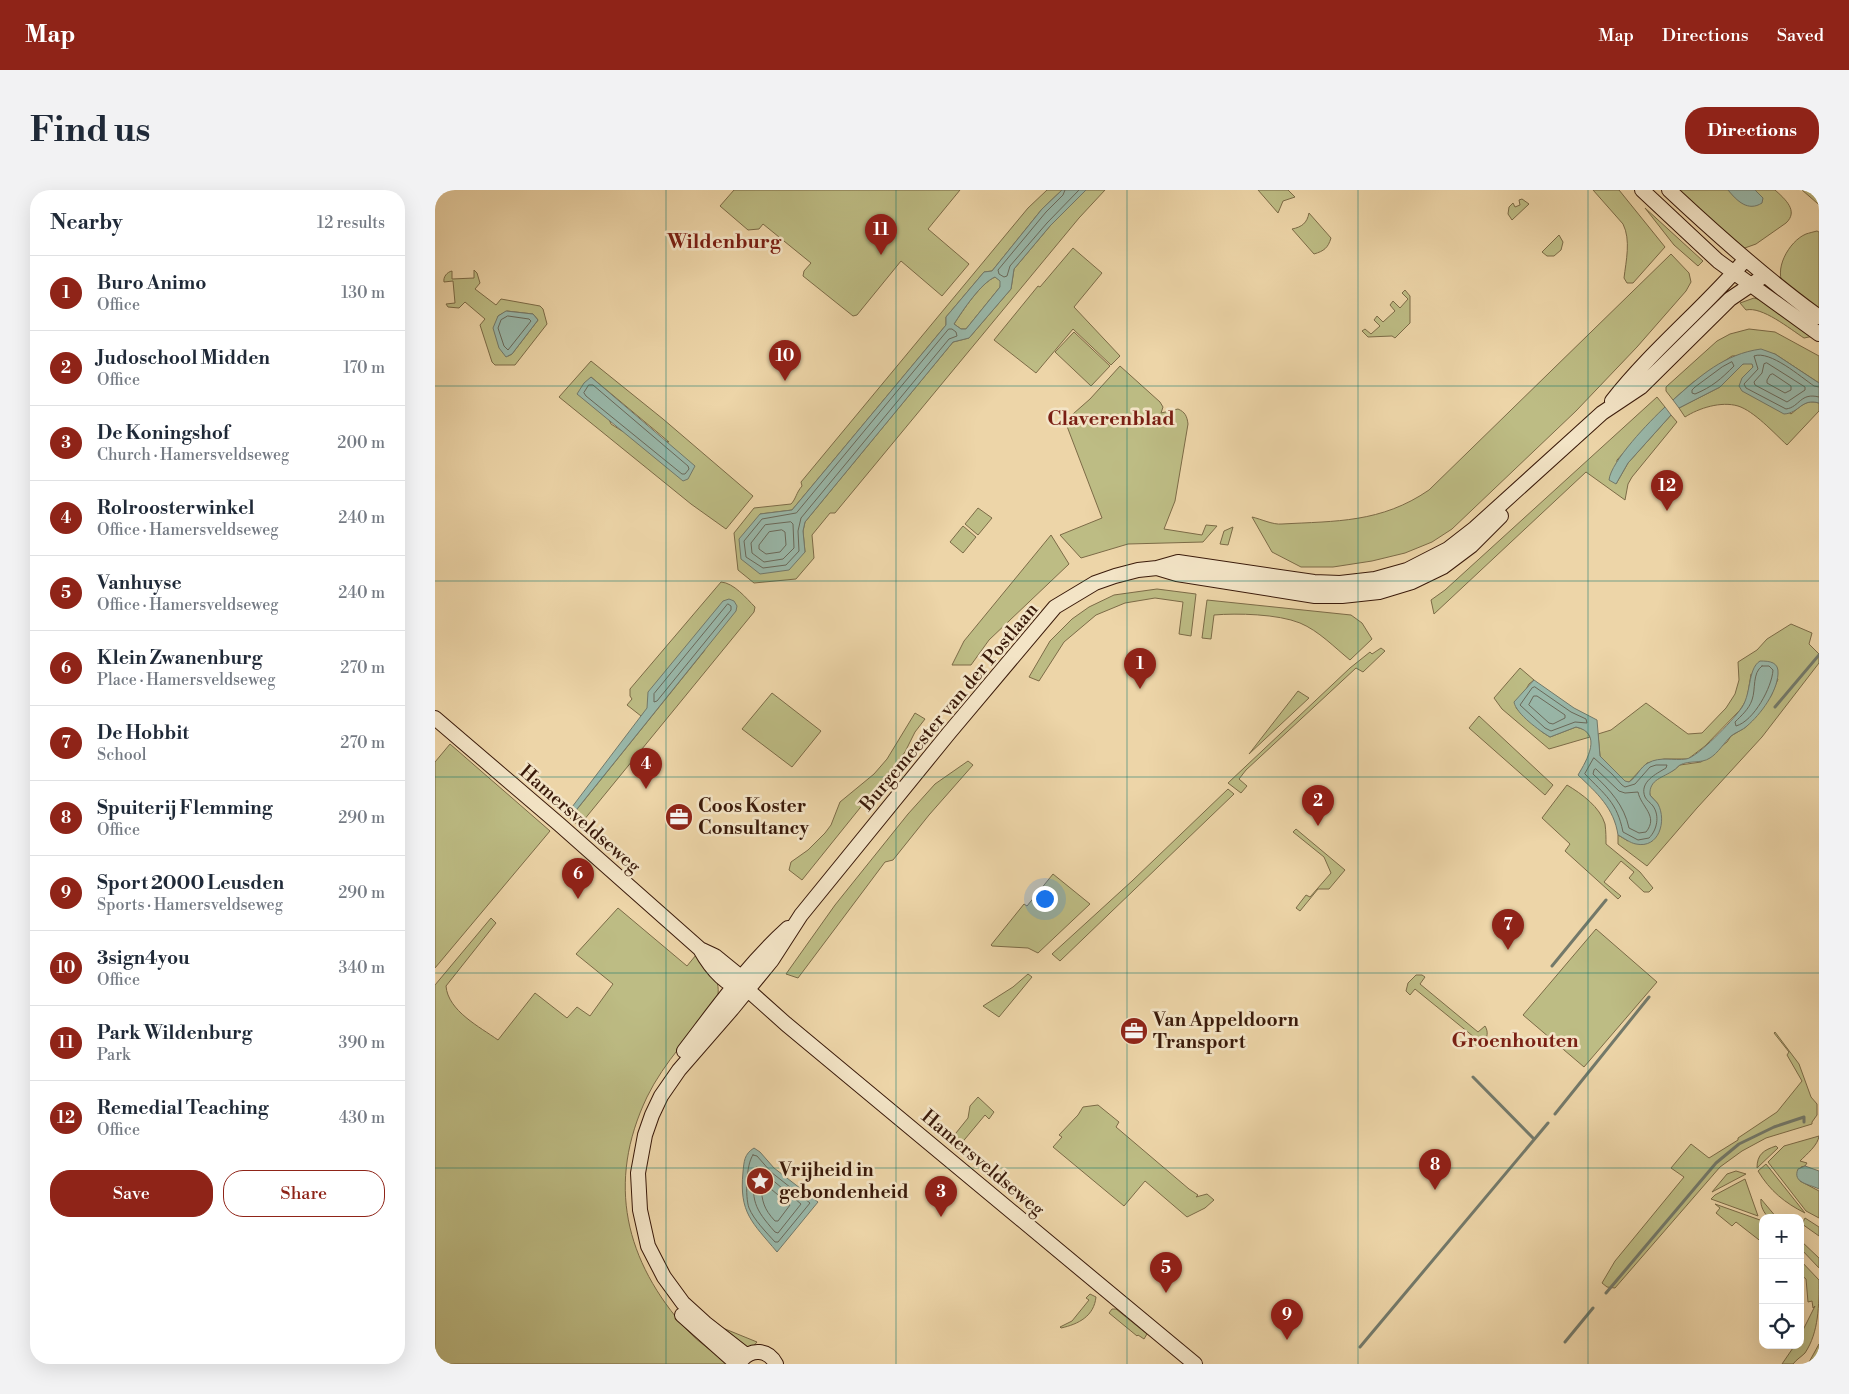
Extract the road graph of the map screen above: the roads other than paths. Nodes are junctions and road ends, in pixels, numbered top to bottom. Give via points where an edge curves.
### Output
1 (1642, 190) edge
2 (1669, 190) edge
3 (1745, 260) junction
4 (1733, 273) junction
5 (1764, 276) junction
6 (1751, 286) junction
7 (1819, 317) edge
8 (1819, 334) edge
9 (1602, 413) junction
10 (435, 718) edge
11 (741, 985) junction
12 (740, 1361) edge
13 (776, 1364) edge
14 (1195, 1364) edge

1 - 4 street
2 - 3 street
3 - 4 street, Burgemeester van der Postlaan
3 - 5 street
4 - 6 street
4 - 9 street, Burgemeester van der Postlaan via 1631,377
5 - 6 street, Burgemeester van der Postlaan
5 - 7 street
6 - 8 street
6 - 9 street, Burgemeester van der Postlaan via 1730,299 1641,387
9 - 11 street, Burgemeester van der Postlaan via 1528,481 1513,504 1471,546 1443,568 1412,582 1379,592 1315,596 1157,568 1123,574 1095,584 1055,608 801,916 772,960
10 - 11 street, Hamersveldseweg via 700,949 709,964
11 - 12 street, Burgemeester van der Postlaan via 661,1096 645,1135 638,1182 643,1229 663,1277 679,1299
11 - 14 street, Hamersveldseweg
12 - 13 street via 758,1351 770,1356

